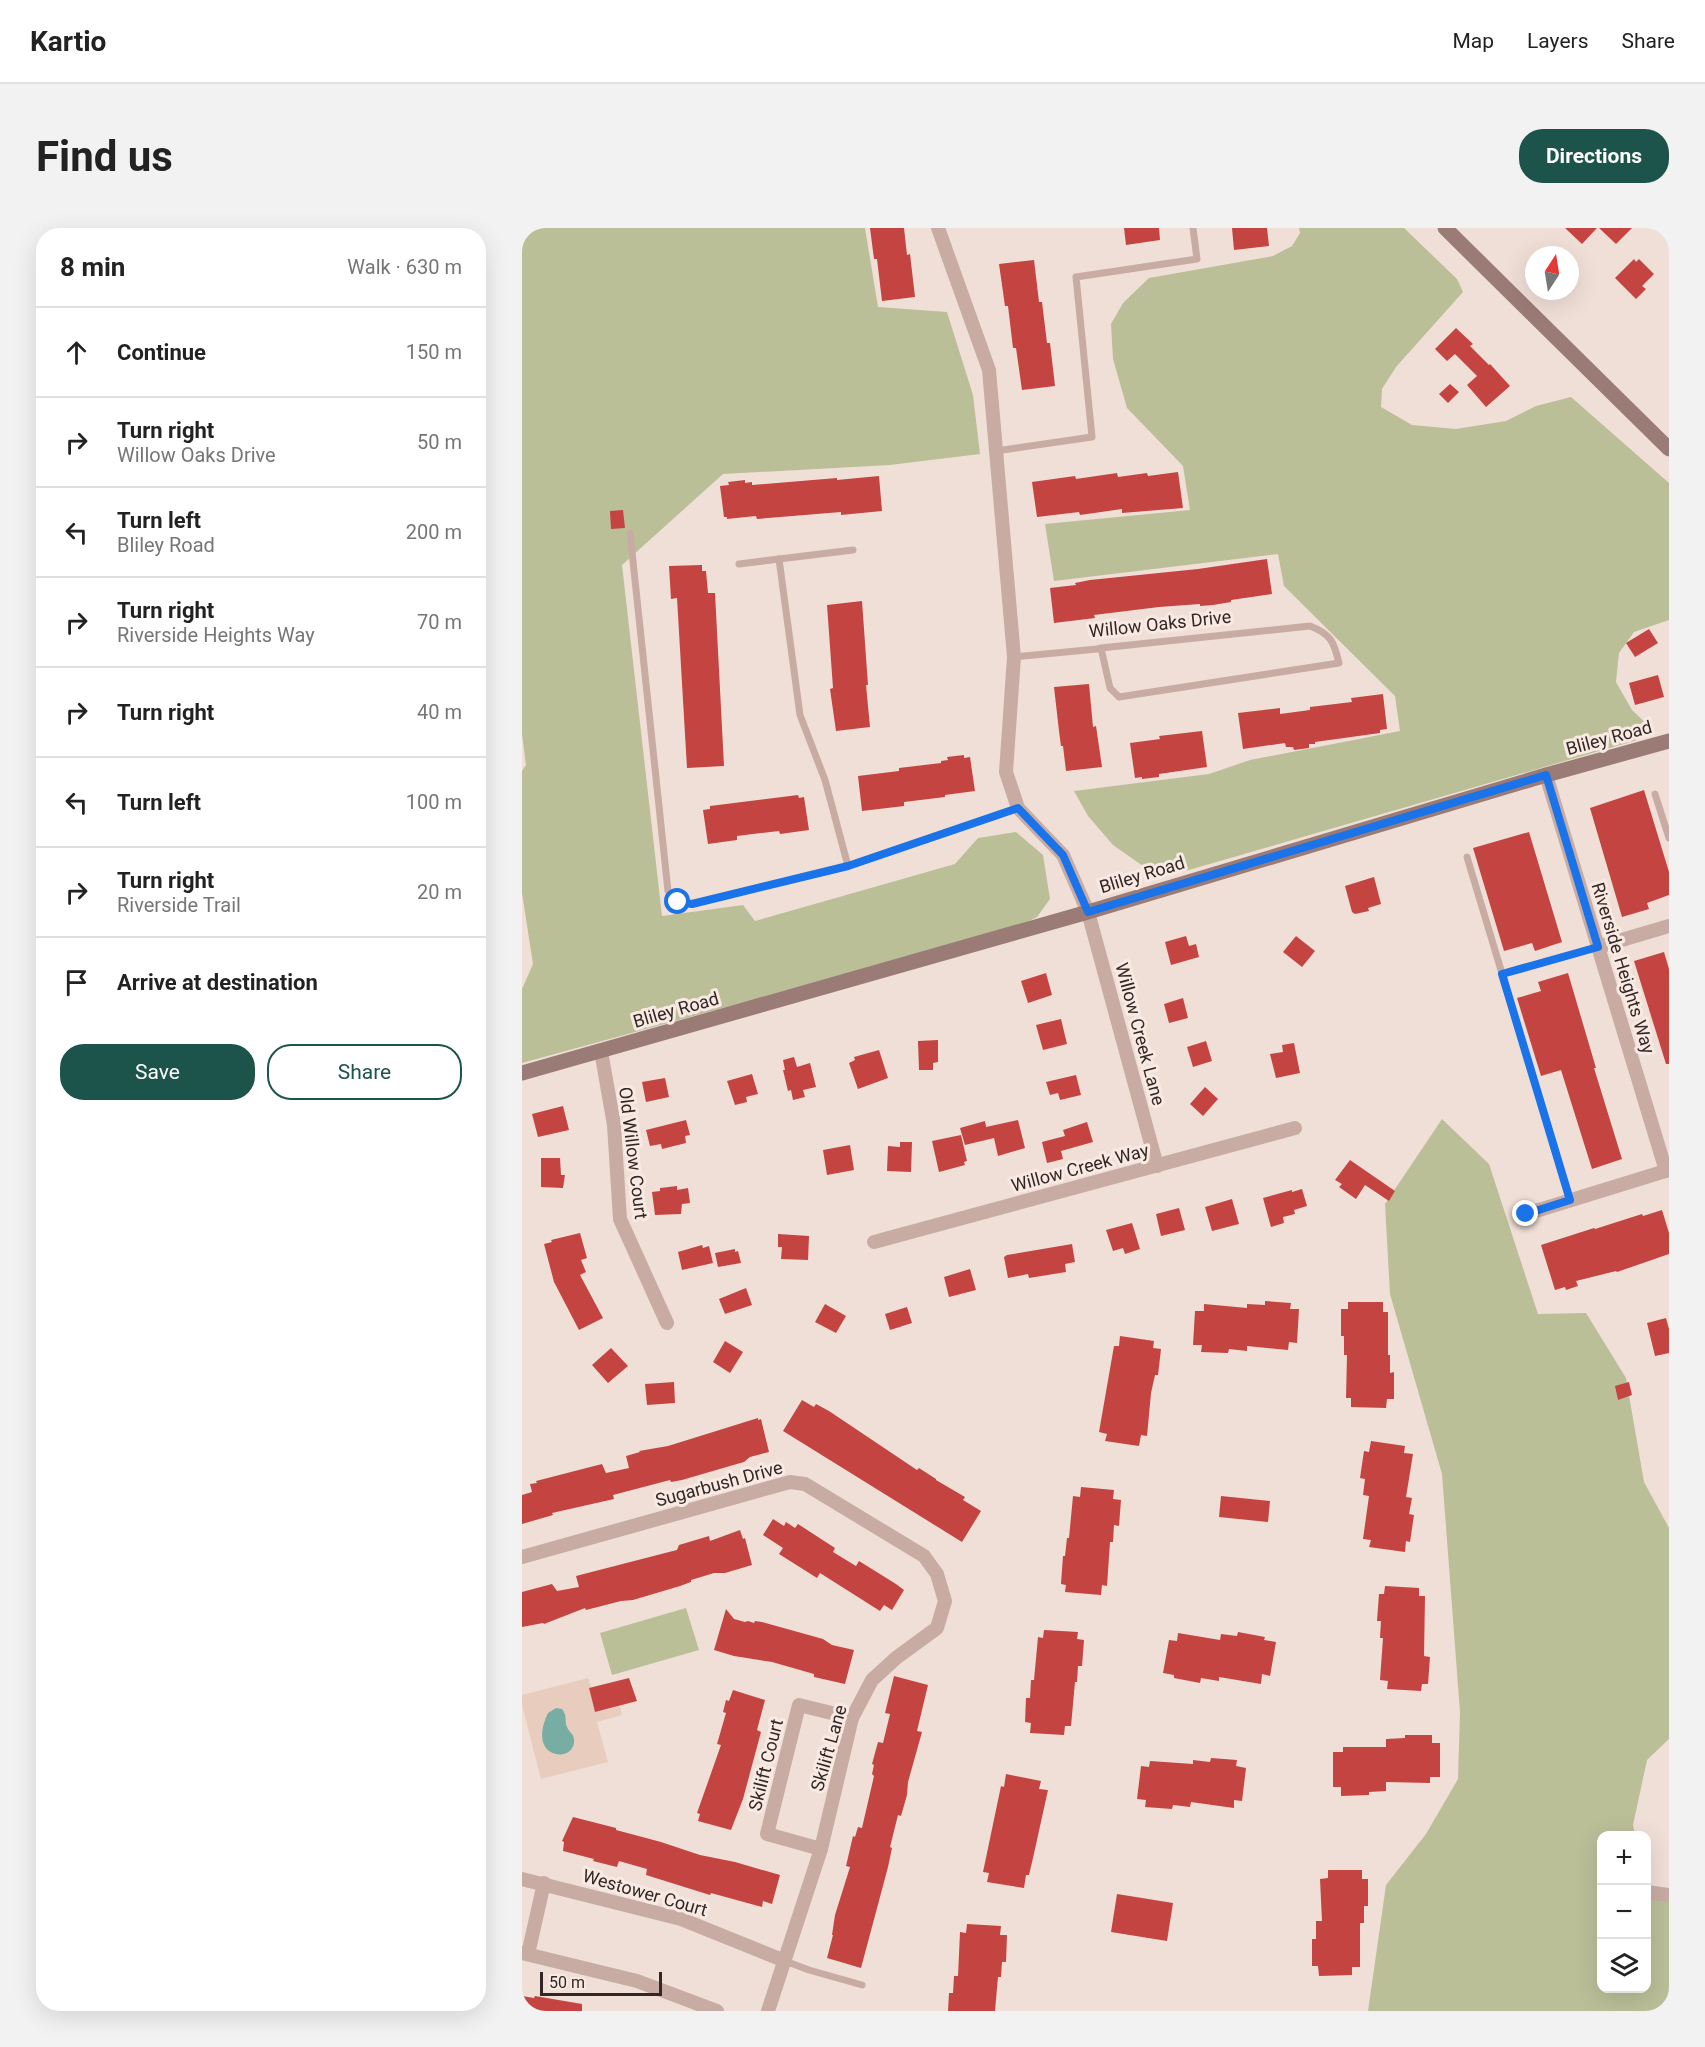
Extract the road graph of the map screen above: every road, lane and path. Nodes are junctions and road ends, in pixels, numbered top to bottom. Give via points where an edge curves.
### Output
1 (938, 228) edge
2 (1193, 228) edge
3 (1445, 228) edge
4 (1669, 449) edge
5 (996, 450) junction
6 (630, 533) dead end
7 (853, 550) dead end
8 (779, 560) junction
9 (739, 564) dead end
10 (1101, 648) junction
11 (1014, 657) junction
12 (1669, 741) edge
13 (1546, 775) junction
14 (1655, 794) dead end
15 (1018, 808) junction
16 (1668, 833) edge
17 (1467, 857) dead end
18 (848, 866) junction
19 (1088, 912) junction
20 (1669, 926) edge
21 (1598, 947) junction
22 (1502, 974) junction
23 (601, 1052) junction
24 (522, 1073) edge
25 (1295, 1128) dead end
26 (1157, 1166) junction
27 (1667, 1171) edge
28 (1570, 1200) junction
29 (1526, 1214) dead end
30 (873, 1242) dead end
31 (667, 1323) dead end
32 (522, 1557) edge
33 (937, 1574) joint
34 (852, 1718) junction
35 (821, 1849) junction
36 (522, 1880) edge
37 (544, 1883) junction
38 (1651, 1893) edge
39 (1669, 1895) edge
40 (525, 1953) edge
41 (785, 1961) junction
42 (862, 1985) dead end
43 (717, 2011) edge
44 (768, 2011) edge

1 - 5 street via 988,370
2 - 5 lane via 1197,259 1076,277 1092,437
3 - 4 street
5 - 11 street
6 - 18 lane via 668,891 678,902 692,904
7 - 8 lane
8 - 9 lane
8 - 18 lane via 800,715 825,780
10 - 10 lane, Willow Oaks Drive via 1310,626 1324,632 1339,663 1119,697 1110,688
10 - 11 lane, Willow Oaks Drive
11 - 15 street via 1006,772
12 - 13 street, Bliley Road
13 - 19 street, Bliley Road
13 - 21 street, Riverside Heights Way
14 - 16 lane
15 - 18 lane
15 - 19 street via 1063,855
17 - 22 lane
19 - 23 street, Bliley Road
19 - 26 street, Willow Creek Lane
20 - 21 street
21 - 22 lane
21 - 27 street, Riverside Heights Way
22 - 28 lane
23 - 24 street, Bliley Road
23 - 31 street, Old Willow Court via 614,1125 620,1219
25 - 26 street, Willow Creek Way
26 - 30 street, Willow Creek Way
27 - 28 street
28 - 29 street
32 - 33 street, Sugarbush Drive via 790,1482 805,1484 924,1556
33 - 34 street, Skilift Lane via 945,1601 937,1628 873,1680
34 - 35 street, Skilift Lane
34 - 35 street, Skilift Court via 800,1705 767,1834
35 - 41 street, Skilift Lane
36 - 37 street, Westower Court
37 - 40 street
37 - 41 street, Westower Court via 681,1919
38 - 39 street
40 - 43 street via 637,1981
41 - 42 lane
41 - 44 street

